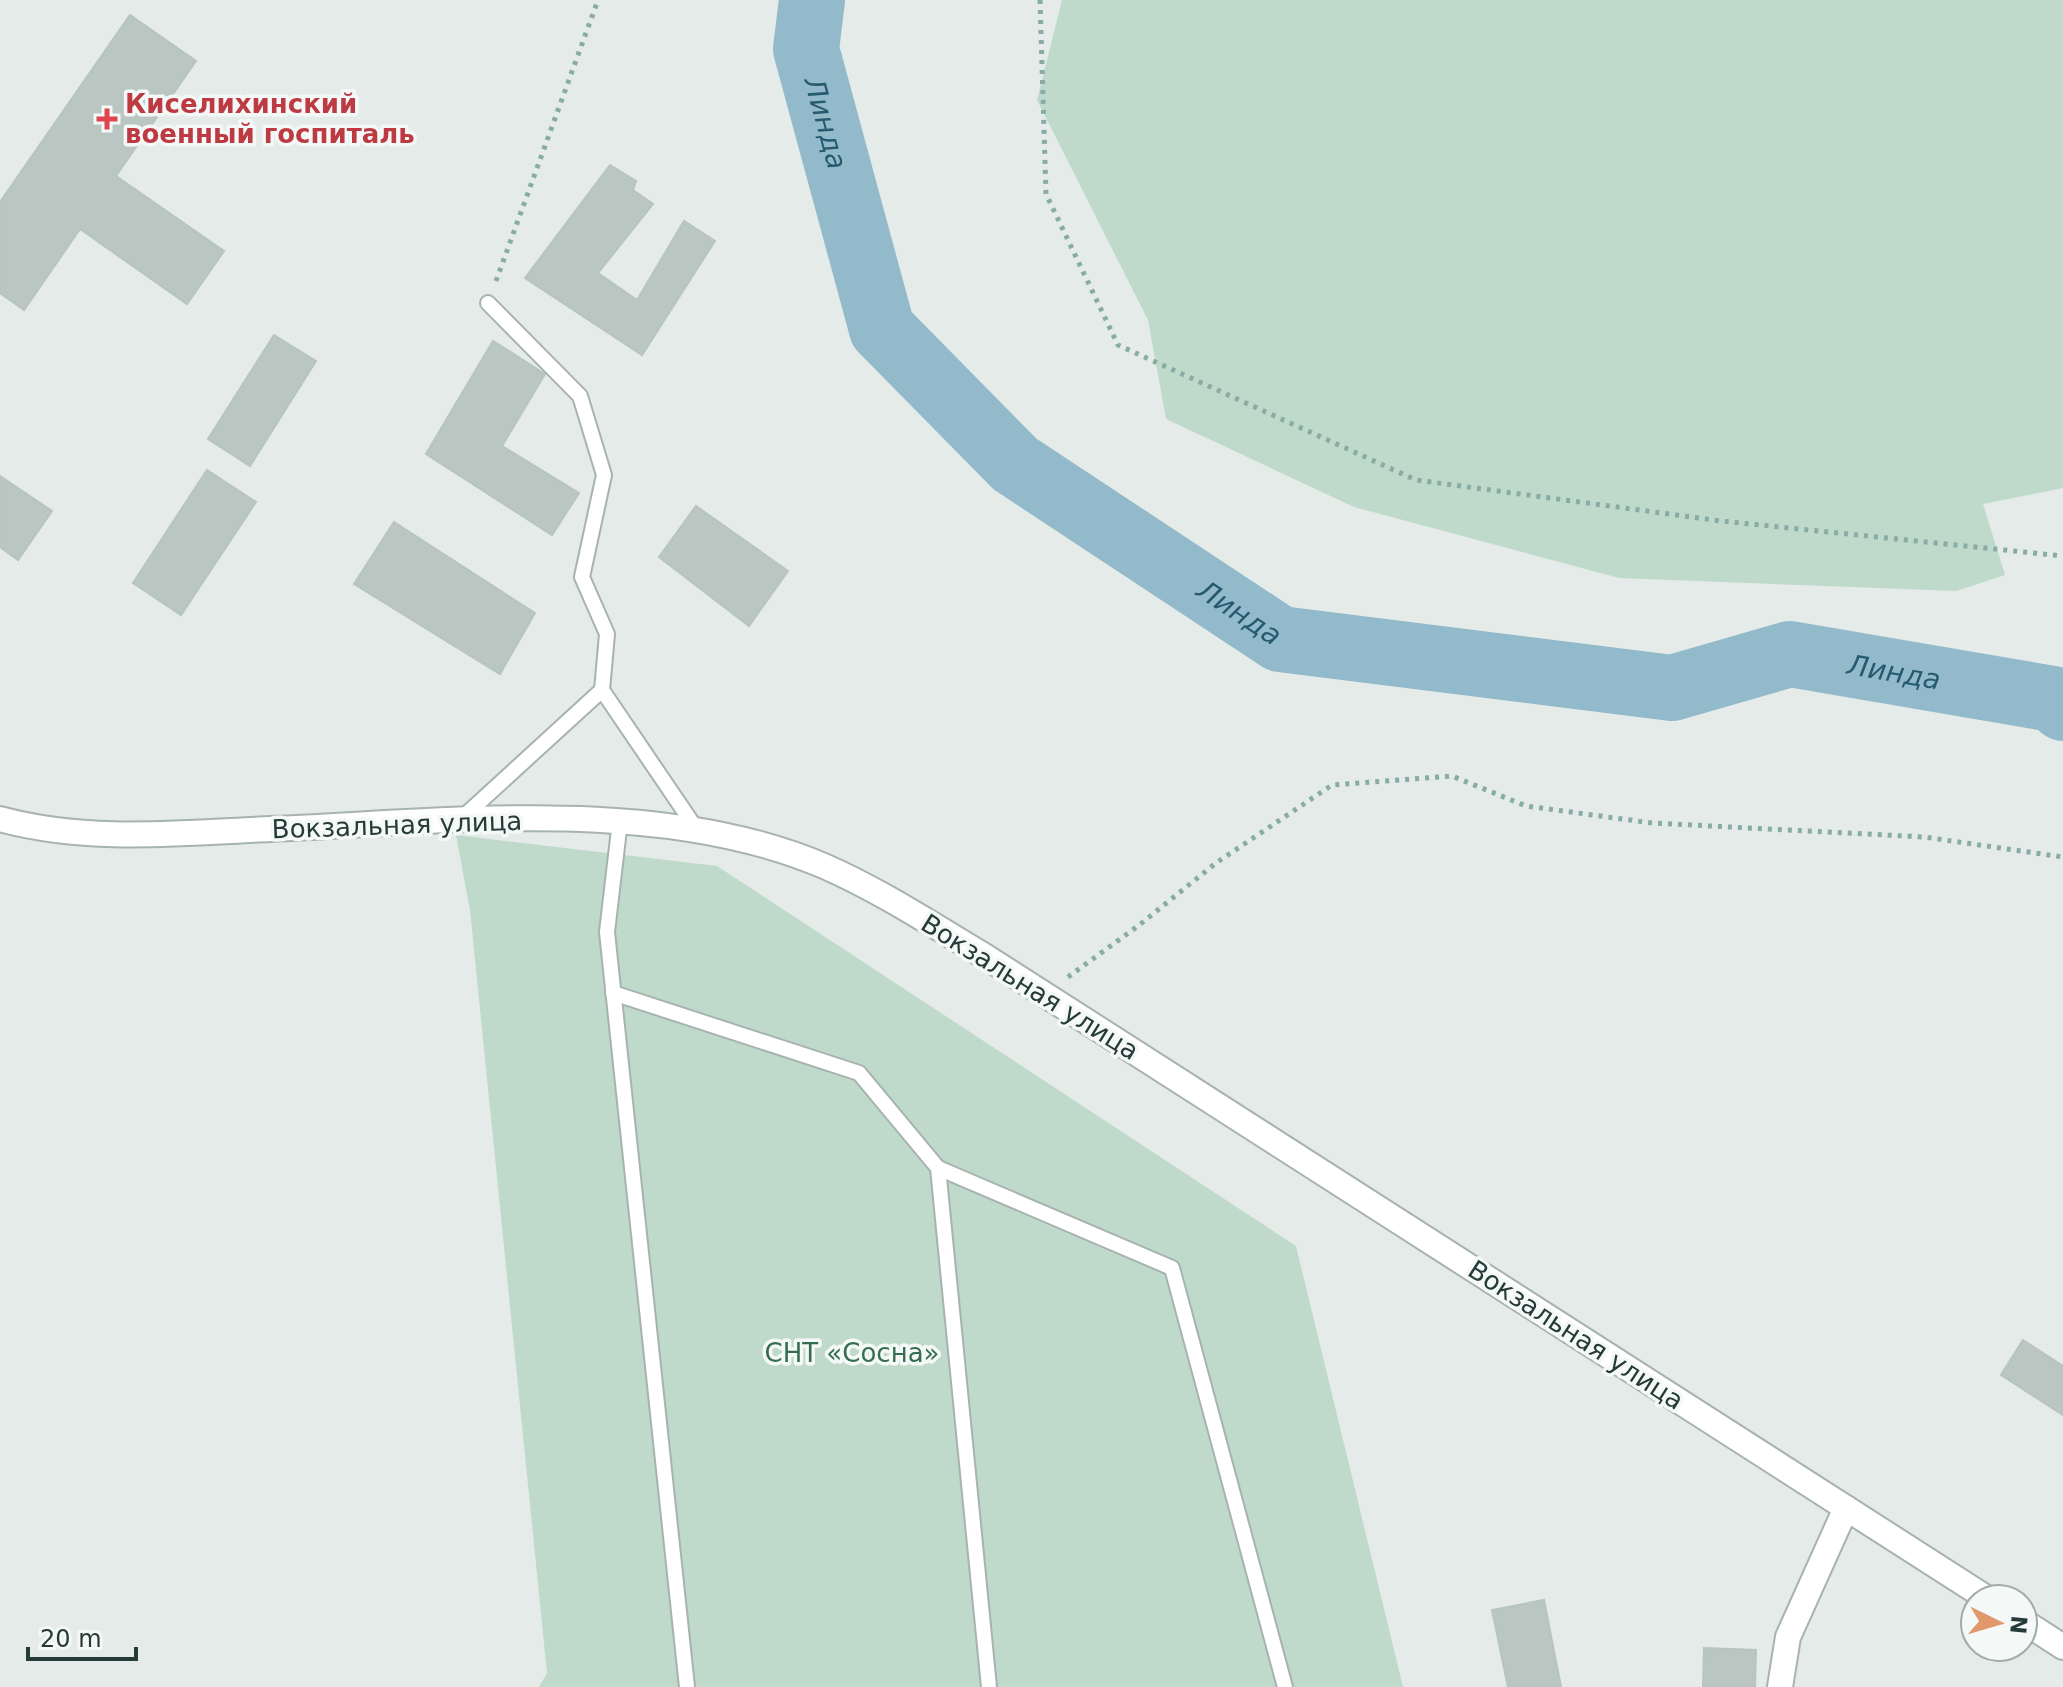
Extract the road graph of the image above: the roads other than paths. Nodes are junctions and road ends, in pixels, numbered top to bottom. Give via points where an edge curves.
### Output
1 (488, 303) road end
2 (602, 690) junction
3 (0, 819) edge
4 (620, 821) junction
5 (458, 822) junction
6 (697, 831) junction
7 (613, 993) junction
8 (938, 1168) junction
9 (1846, 1508) junction
10 (1963, 1583) edge
11 (2039, 1631) edge
12 (2063, 1647) edge
13 (687, 1687) edge
14 (989, 1687) edge
15 (1285, 1687) edge
16 (1780, 1687) edge

1 - 2 lane via 580,396 604,475 582,577 607,634
2 - 5 lane
2 - 6 lane
3 - 5 street, Вокзальная улица via 86,835
4 - 5 street, Вокзальная улица
4 - 6 street, Вокзальная улица
4 - 7 lane via 607,932
6 - 9 street, Вокзальная улица via 823,866 905,908
7 - 8 lane via 859,1073
7 - 13 lane
8 - 14 lane
8 - 15 lane via 1172,1268
9 - 10 street, Вокзальная улица
9 - 16 street via 1788,1637
11 - 12 street

